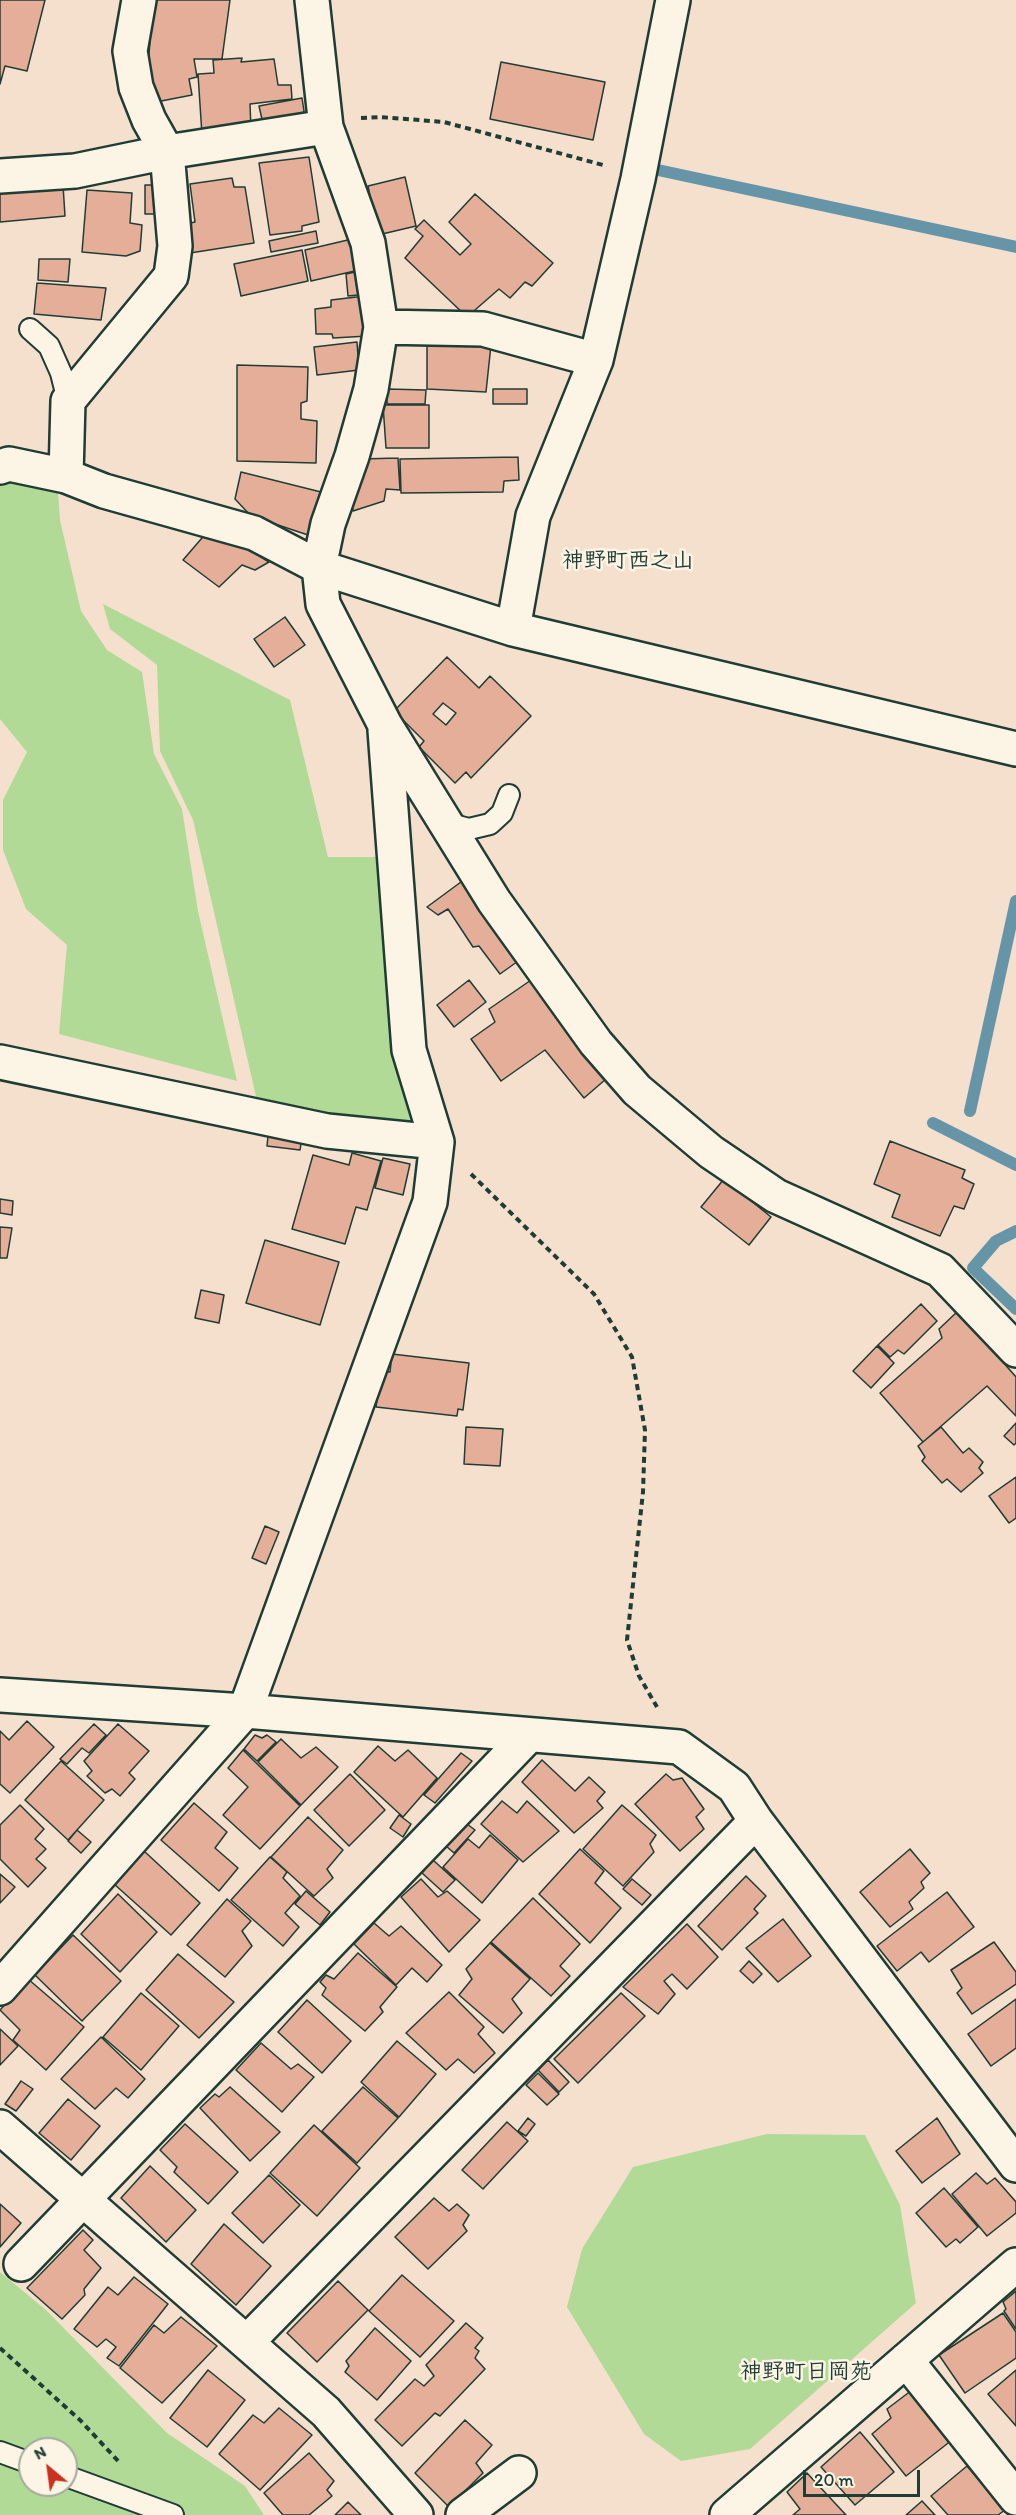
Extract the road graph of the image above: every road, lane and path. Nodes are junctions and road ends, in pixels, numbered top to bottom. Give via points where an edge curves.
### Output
1 (139, 0) edge
2 (312, 0) edge
3 (673, 0) edge
4 (326, 127) junction
5 (167, 152) junction
6 (0, 176) edge
7 (638, 179) junction
8 (381, 327) junction
9 (30, 329) dead end
10 (596, 360) junction
11 (68, 401) junction
12 (0, 467) edge
13 (66, 476) junction
14 (319, 567) junction
15 (513, 629) junction
16 (385, 725) junction
17 (1016, 749) edge
18 (508, 795) dead end
19 (446, 823) junction
20 (0, 1062) edge
21 (437, 1142) junction
22 (1016, 1350) edge
23 (0, 1695) edge
24 (245, 1711) junction
25 (529, 1735) junction
26 (679, 1747) junction
27 (756, 1821) junction
28 (0, 1988) edge
29 (0, 2127) edge
30 (1016, 2165) edge
31 (84, 2198) junction
32 (21, 2264) dead end
33 (1016, 2265) edge
34 (248, 2341) junction
35 (0, 2348) edge
36 (906, 2360) junction
37 (0, 2452) edge
38 (18, 2459) edge
39 (126, 2470) dead end
40 (519, 2473) dead end
41 (78, 2480) edge
42 (1016, 2498) edge
43 (173, 2515) edge
44 (416, 2515) edge
45 (463, 2515) edge
46 (727, 2515) edge

1 - 5 street via 130,51 133,69 149,120
2 - 4 street
3 - 7 street
4 - 5 street
4 - 7 path via 380,117 444,122 608,166
4 - 8 street via 368,243
5 - 6 street via 75,171
5 - 11 street via 175,246 171,276
7 - 10 street
8 - 10 street via 483,329
8 - 14 street via 371,389 328,524
9 - 11 lane via 49,346
10 - 15 street via 533,516
11 - 13 street
12 - 13 street via 9,464
13 - 14 street via 104,491 254,533
14 - 15 street
14 - 16 street via 323,604
15 - 17 street
16 - 19 street
16 - 21 street via 409,1050
18 - 19 lane via 502,813 490,824 469,829
19 - 22 street via 550,981 637,1090 711,1152 776,1196 940,1270
20 - 21 street via 327,1131
21 - 24 street via 430,1202
21 - 26 path via 594,1294 632,1357 645,1430 643,1492 627,1640 639,1676
23 - 24 street
24 - 25 street
24 - 28 street
25 - 26 street
25 - 31 street
26 - 27 street via 734,1787
27 - 30 street
27 - 34 street
29 - 31 street
31 - 32 street
31 - 34 street
33 - 36 street
34 - 44 street via 326,2412
35 - 39 path via 80,2420
36 - 42 street
36 - 46 street
37 - 38 lane
40 - 45 street
41 - 43 lane

